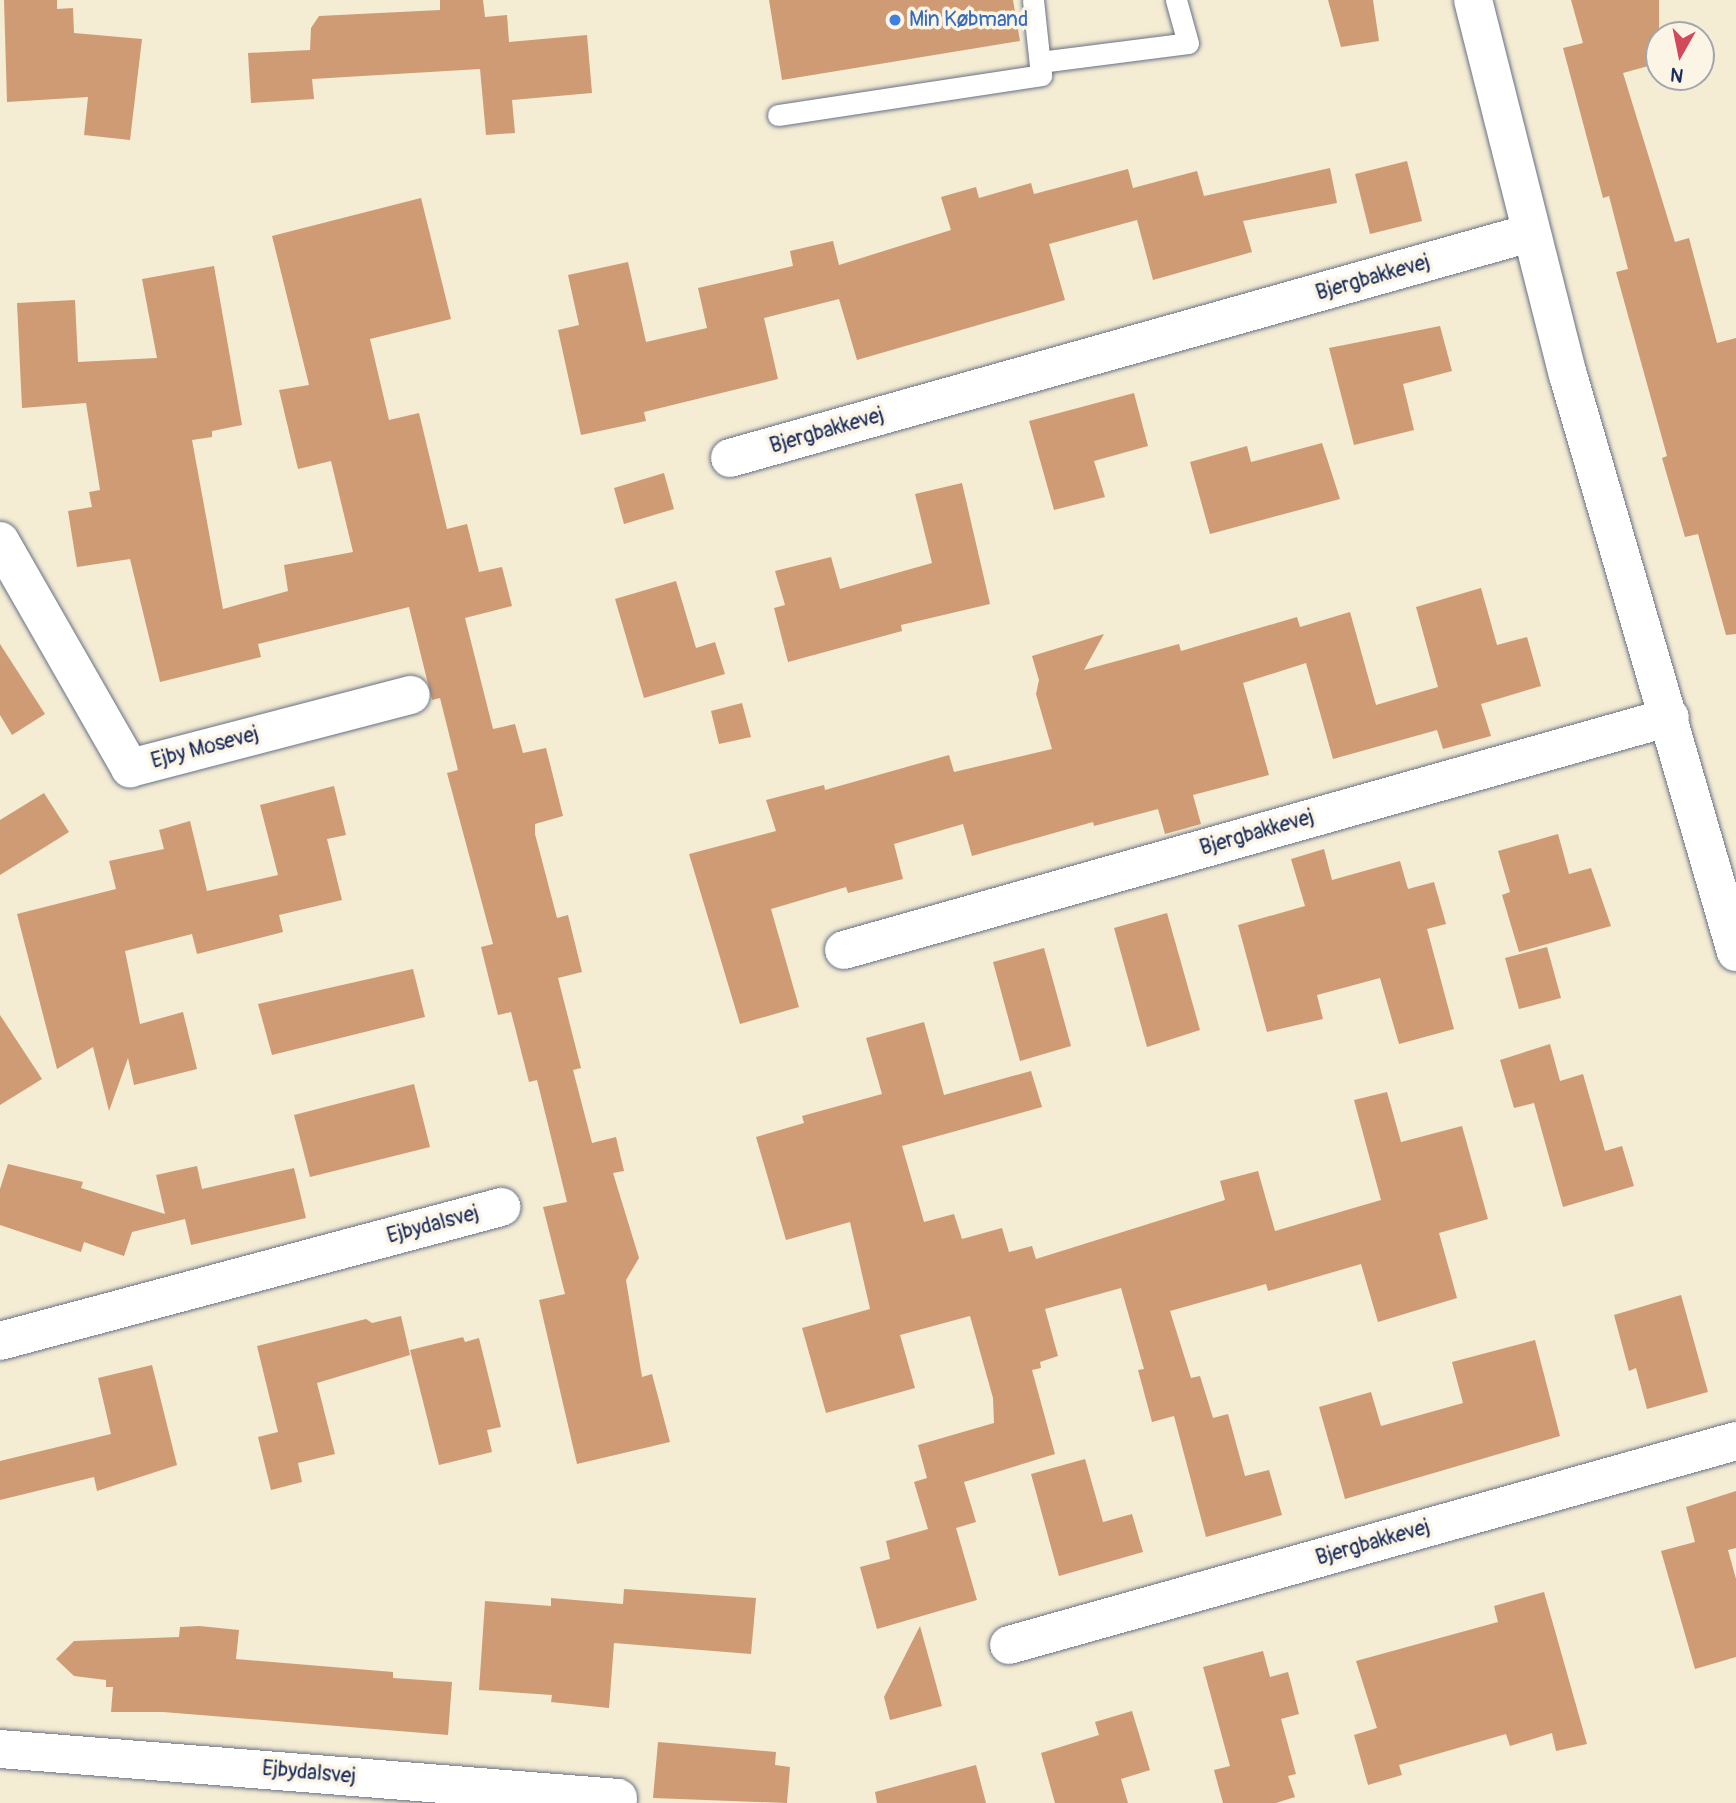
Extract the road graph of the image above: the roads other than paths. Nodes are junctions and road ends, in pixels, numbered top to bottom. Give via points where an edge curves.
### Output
1 (1033, 0) edge
2 (1177, 0) edge
3 (1473, 0) edge
4 (1040, 69) junction
5 (778, 115) dead end
6 (1531, 233) junction
7 (730, 458) dead end
8 (0, 541) edge
9 (411, 695) dead end
10 (1670, 717) junction
11 (844, 950) dead end
12 (1736, 952) edge
13 (501, 1207) dead end
14 (0, 1341) edge
15 (1736, 1441) edge
16 (1009, 1644) dead end
17 (0, 1749) edge
18 (618, 1798) dead end

1 - 4 lane
2 - 4 lane via 1188,43
3 - 6 street
4 - 5 lane
6 - 7 street, Bjergbakkevej
6 - 10 street via 1568,375
8 - 9 street, Ejby Mosevej via 130,768
10 - 11 street, Bjergbakkevej
10 - 12 street
13 - 14 street, Ejbydalsvej
15 - 16 street, Bjergbakkevej
17 - 18 street, Ejbydalsvej

